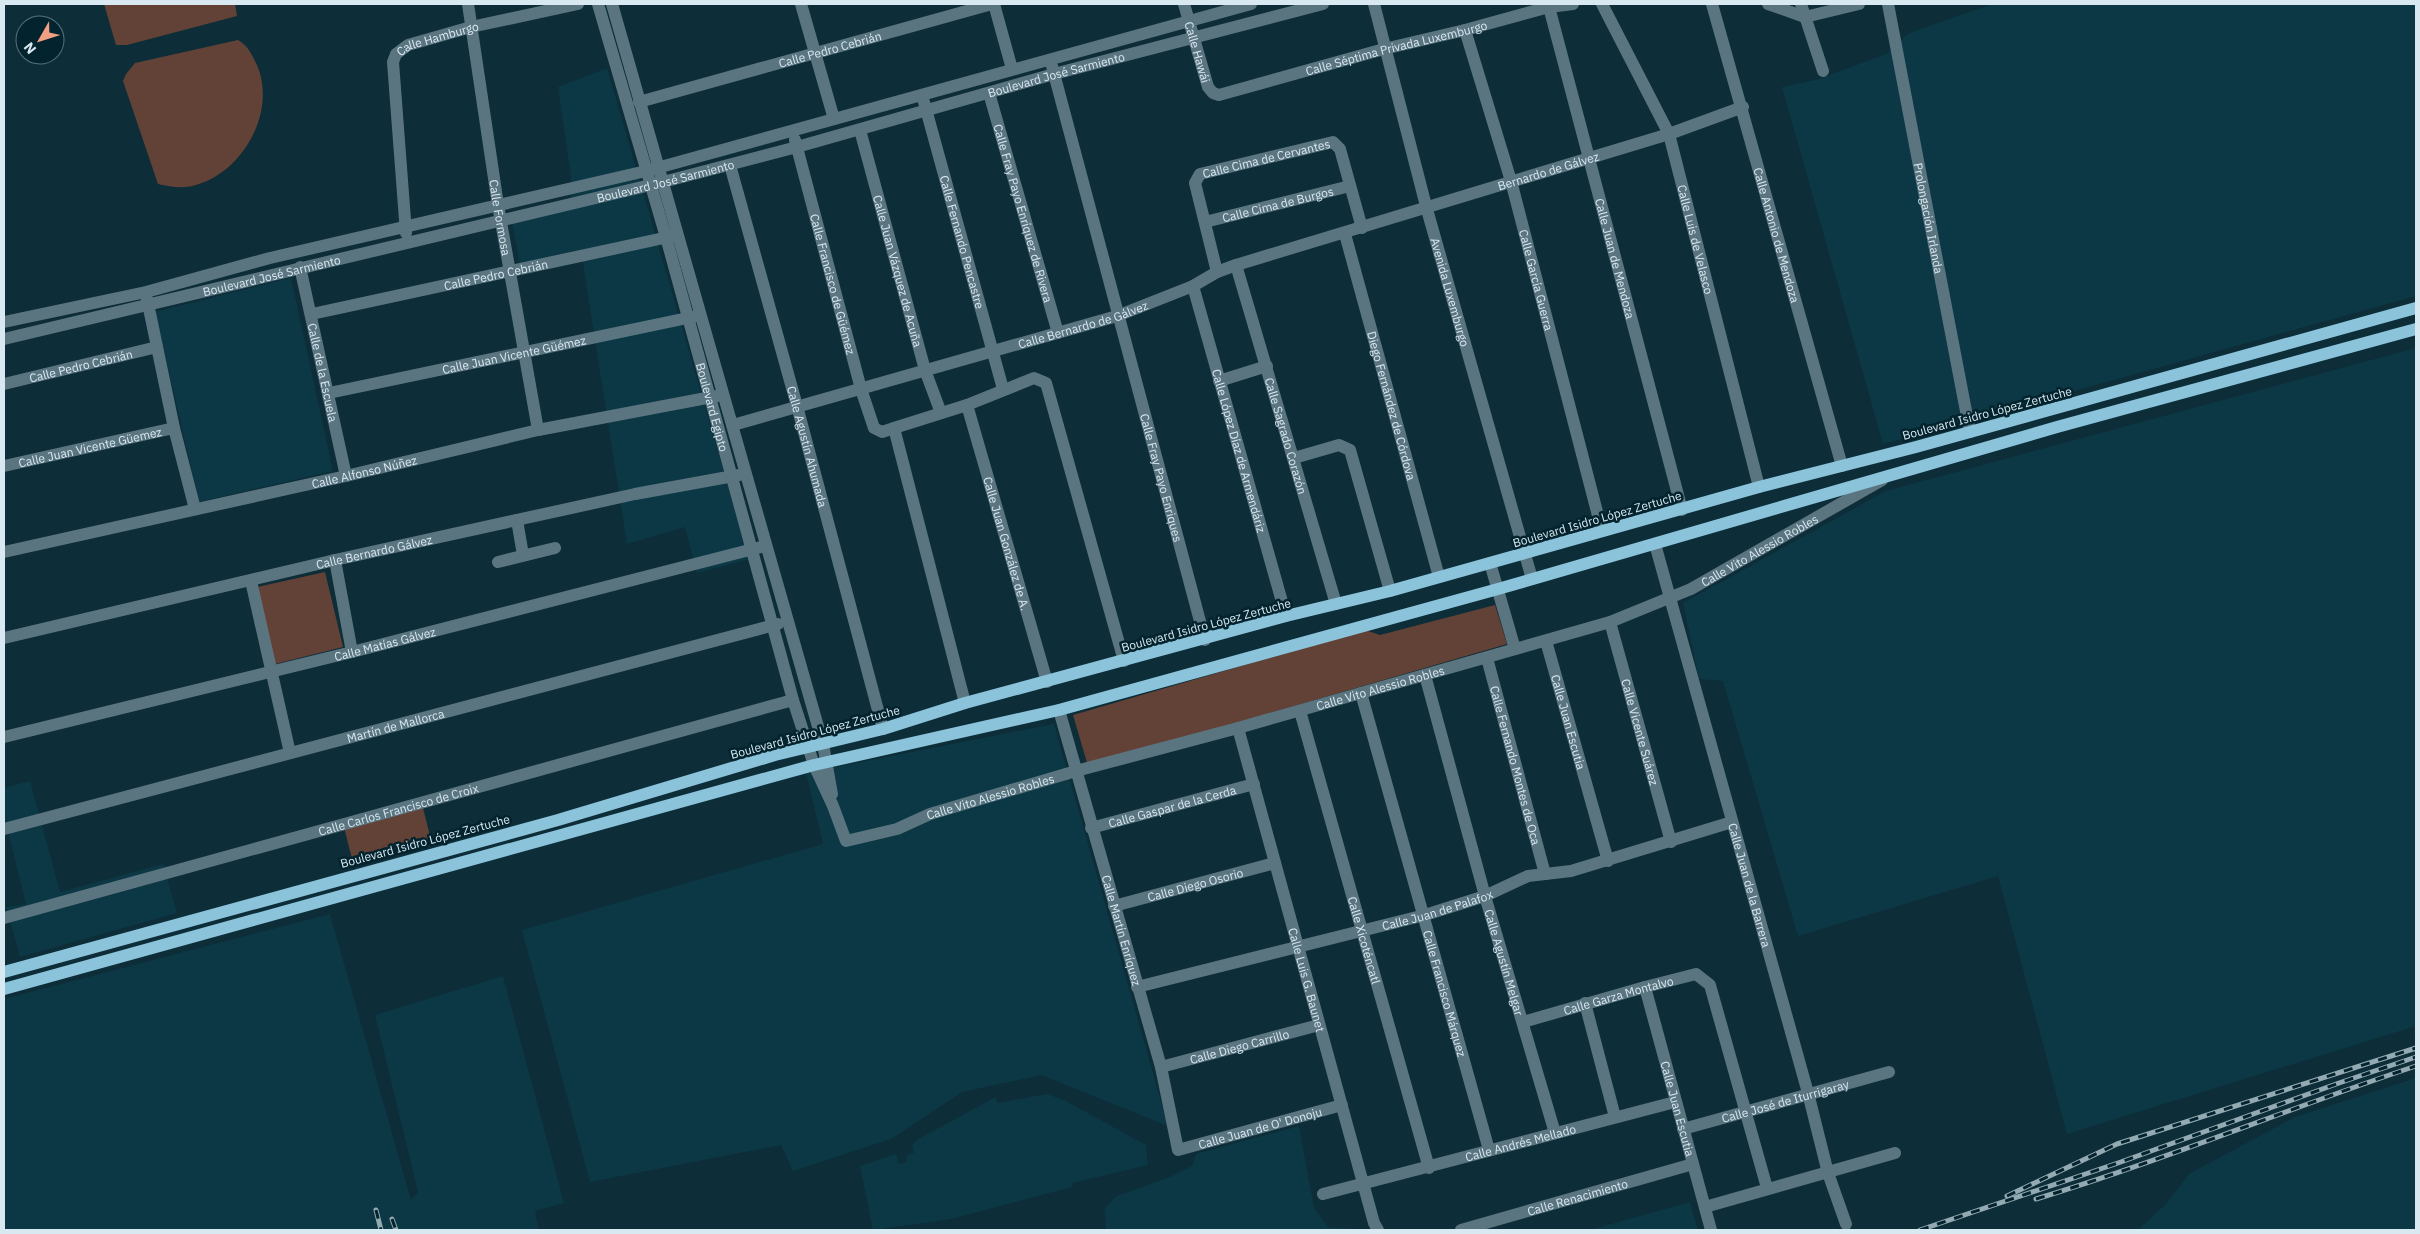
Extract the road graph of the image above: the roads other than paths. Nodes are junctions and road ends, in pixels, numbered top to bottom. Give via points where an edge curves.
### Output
1 (468, 4) edge
2 (578, 4) edge
3 (598, 4) edge
4 (612, 4) edge
5 (801, 4) edge
6 (993, 4) edge
7 (1184, 4) edge
8 (1250, 4) edge
9 (1323, 4) edge
10 (1374, 4) edge
11 (1573, 4) edge
12 (1602, 4) edge
13 (1712, 4) edge
14 (1768, 4) edge
15 (1801, 4) edge
16 (1859, 4) edge
17 (1888, 4) edge
18 (1549, 7) junction
19 (529, 9) edge
20 (1805, 16) junction
21 (1190, 21) junction
22 (472, 27) junction
23 (1465, 30) junction
24 (1194, 37) junction
25 (1384, 49) junction
26 (814, 52) junction
27 (1050, 59) junction
28 (1012, 69) junction
29 (1823, 71) dead end
30 (1054, 74) junction
31 (989, 92) junction
32 (922, 94) junction
33 (1219, 96) joint
34 (639, 102) junction
35 (1743, 108) junction
36 (926, 110) junction
37 (834, 119) junction
38 (793, 130) junction
39 (860, 130) junction
40 (1669, 134) junction
41 (797, 147) junction
42 (1590, 158) junction
43 (730, 165) junction
44 (653, 169) junction
45 (1511, 181) junction
46 (663, 182) junction
47 (650, 185) junction
48 (1350, 186) junction
49 (498, 204) junction
50 (1426, 206) junction
51 (501, 220) junction
52 (1205, 222) junction
53 (405, 226) junction
54 (1362, 228) junction
55 (1345, 234) junction
56 (672, 236) junction
57 (408, 241) junction
58 (1236, 265) junction
59 (300, 267) junction
60 (510, 271) junction
61 (1217, 272) junction
62 (1192, 286) junction
63 (146, 292) junction
64 (148, 306) junction
65 (2416, 308) edge
66 (312, 314) junction
67 (1117, 316) junction
68 (694, 317) junction
69 (4, 322) edge
70 (2345, 328) junction
71 (2416, 329) edge
72 (1058, 333) junction
73 (4, 338) edge
74 (156, 347) junction
75 (2350, 347) junction
76 (992, 350) junction
77 (525, 353) junction
78 (1267, 366) junction
79 (925, 370) junction
80 (1219, 380) junction
81 (2160, 380) junction
82 (4, 384) edge
83 (861, 389) junction
84 (1003, 389) junction
85 (330, 393) junction
86 (717, 396) junction
87 (2164, 398) junction
88 (968, 405) junction
89 (797, 406) junction
90 (941, 412) junction
91 (733, 425) junction
92 (174, 428) junction
93 (538, 430) junction
94 (888, 430) junction
95 (1970, 432) junction
96 (1294, 458) junction
97 (4, 466) edge
98 (1842, 466) junction
99 (747, 474) junction
100 (1891, 475) junction
101 (346, 476) junction
102 (732, 476) junction
103 (1759, 487) junction
104 (195, 508) junction
105 (1682, 510) junction
106 (517, 520) junction
107 (1602, 532) junction
108 (1655, 544) junction
109 (765, 546) junction
110 (555, 548) dead end
111 (753, 550) junction
112 (4, 552) edge
113 (1524, 553) junction
114 (523, 555) junction
115 (334, 560) junction
116 (498, 562) dead end
117 (1490, 563) junction
118 (1439, 577) junction
119 (1532, 579) junction
120 (251, 581) junction
121 (1498, 589) junction
122 (1390, 591) junction
123 (1669, 600) junction
124 (1336, 604) junction
125 (1286, 616) junction
126 (788, 621) junction
127 (1610, 622) junction
128 (772, 626) junction
129 (4, 638) edge
130 (1206, 640) junction
131 (1546, 640) junction
132 (1515, 649) junction
133 (352, 652) junction
134 (1486, 658) junction
135 (1124, 662) junction
136 (270, 672) junction
137 (1425, 674) junction
138 (1047, 682) junction
139 (1361, 693) junction
140 (793, 700) junction
141 (965, 704) junction
142 (1059, 710) junction
143 (1300, 711) junction
144 (1238, 728) junction
145 (883, 729) junction
146 (4, 737) edge
147 (822, 744) junction
148 (808, 748) junction
149 (290, 753) junction
150 (827, 762) junction
151 (814, 765) junction
152 (1076, 771) junction
153 (1254, 784) junction
154 (833, 806) junction
155 (1732, 822) junction
156 (1091, 828) junction
157 (4, 829) edge
158 (846, 842) joint
159 (1671, 842) junction
160 (1608, 861) junction
161 (1274, 863) junction
162 (1545, 874) junction
163 (1485, 896) junction
164 (1114, 906) junction
165 (1425, 915) junction
166 (4, 918) edge
167 (158, 930) junction
168 (1363, 931) junction
169 (162, 945) junction
170 (1300, 947) junction
171 (4, 972) edge
172 (1645, 986) junction
173 (1137, 987) junction
174 (4, 989) edge
175 (1585, 1003) junction
176 (1524, 1022) junction
177 (1319, 1025) junction
178 (1160, 1067) junction
179 (1889, 1072) dead end
180 (1808, 1093) junction
181 (1675, 1102) junction
182 (1342, 1105) junction
183 (1744, 1111) junction
184 (1614, 1118) junction
185 (1683, 1128) junction
186 (1555, 1133) junction
187 (1178, 1150) joint
188 (1490, 1150) junction
189 (1896, 1153) dead end
190 (1693, 1164) junction
191 (1428, 1168) junction
192 (1828, 1173) junction
193 (1365, 1183) junction
194 (1767, 1188) junction
195 (1323, 1194) dead end
196 (1705, 1207) junction
197 (1846, 1224) dead end
198 (1378, 1230) edge
199 (1462, 1230) edge
200 (1710, 1230) edge

1 - 22 street, Calle Formosa
2 - 19 street, Calle Hamburgo
3 - 44 street, Boulevard Egipto
4 - 34 street, Boulevard Egipto
5 - 26 street
6 - 26 street, Calle Pedro Cebrián
6 - 28 street
7 - 21 street, Calle Hawái
8 - 21 street, Boulevard José Sarmiento
9 - 24 street, Boulevard José Sarmiento
10 - 25 street, Avenida Luxemburgo
11 - 18 street, Calle Séptima Privada Luxemburgo
12 - 40 street, Calle Luis de Velasco
13 - 35 street, Calle Antonio de Mendoza
14 - 20 street
15 - 20 street
16 - 20 street
17 - 95 street, Prolongación Irlanda
18 - 23 street, Calle Séptima Privada Luxemburgo
18 - 42 street, Calle Juan de Mendoza
19 - 22 street, Calle Hamburgo
20 - 29 street
21 - 24 street, Calle Hawái
21 - 27 street, Boulevard José Sarmiento
22 - 49 street, Calle Formosa
22 - 53 street, Calle Hamburgo via 408,45 396,54
23 - 25 street, Calle Séptima Privada Luxemburgo
23 - 45 street, Calle García Guerra
24 - 30 street, Boulevard José Sarmiento
24 - 33 street, Calle Hawái via 1208,87
25 - 33 street, Calle Séptima Privada Luxemburgo
25 - 50 street, Avenida Luxemburgo
26 - 34 street, Calle Pedro Cebrián
26 - 37 street
27 - 28 street, Boulevard José Sarmiento
27 - 30 street
28 - 32 street, Boulevard José Sarmiento
30 - 31 street, Boulevard José Sarmiento
30 - 67 street
31 - 36 street, Boulevard José Sarmiento
31 - 72 street, Calle Fray Payo Enríquez de Rivera
32 - 36 street, Calle Fernando Pencastre
32 - 37 street, Boulevard José Sarmiento
34 - 44 street, Boulevard Egipto
35 - 40 street, Bernardo de Gálvez
35 - 98 street, Calle Antonio de Mendoza
36 - 39 street, Boulevard José Sarmiento
36 - 76 street, Calle Fernando Pencastre
37 - 38 street, Boulevard José Sarmiento
38 - 41 street, Calle Francisco de Güémez
38 - 44 street, Boulevard José Sarmiento
39 - 41 street, Boulevard José Sarmiento
39 - 79 street, Calle Juan Vázquez de Acuña
40 - 42 street, Bernardo de Gálvez
40 - 103 street, Calle Luis de Velasco
41 - 43 street, Boulevard José Sarmiento
41 - 83 street, Calle Francisco de Güémez
42 - 45 street, Bernardo de Gálvez
42 - 105 street, Calle Juan de Mendoza
43 - 46 street, Boulevard José Sarmiento
43 - 89 street, Calle Agustín Ahumada
44 - 46 street, Boulevard Egipto
44 - 47 street, Boulevard Egipto
44 - 49 street, Boulevard José Sarmiento
45 - 50 street, Bernardo de Gálvez
45 - 107 street, Calle García Guerra
46 - 47 street, Boulevard José Sarmiento
46 - 56 street, Boulevard Egipto
47 - 51 street, Boulevard José Sarmiento
47 - 56 street, Boulevard Egipto
48 - 52 street, Calle Cima de Burgos
48 - 52 street, Calle Cima de Cervantes via 1340,149 1331,142 1200,174 1195,183
48 - 54 street
49 - 51 street, Calle Formosa
49 - 53 street, Boulevard José Sarmiento
50 - 54 street, Calle Bernardo de Gálvez
50 - 113 street, Avenida Luxemburgo
51 - 57 street, Boulevard José Sarmiento
51 - 60 street, Calle Formosa
52 - 61 street
53 - 57 street, Calle Hamburgo
53 - 63 street, Boulevard José Sarmiento
54 - 55 street, Calle Bernardo de Gálvez
55 - 58 street, Calle Bernardo de Gálvez
55 - 118 street, Diego Fernández de Córdova
56 - 60 street, Calle Pedro Cebrián
56 - 68 street, Boulevard Egipto
57 - 59 street, Boulevard José Sarmiento
58 - 61 street, Calle Bernardo de Gálvez
58 - 78 street, Calle Sagrado Corazón
59 - 64 street, Boulevard José Sarmiento
59 - 66 street, Calle de la Escuela
60 - 66 street, Calle Pedro Cebrián
60 - 77 street, Calle Formosa
61 - 62 street, Calle Bernardo de Gálvez
62 - 67 street, Calle Bernardo de Gálvez
62 - 80 street, Calle López Díaz de Armendáriz
63 - 64 street
63 - 69 street, Boulevard José Sarmiento
64 - 73 street, Boulevard José Sarmiento
64 - 74 street
65 - 70 main road, Boulevard Isidro López Zertuche
66 - 85 street, Calle de la Escuela
67 - 72 street, Calle Bernardo de Gálvez
67 - 130 street, Calle Fray Payo Enriques
68 - 77 street, Calle Juan Vicente Güémez
68 - 86 street, Boulevard Egipto
70 - 75 main road
70 - 81 main road, Boulevard Isidro López Zertuche
71 - 75 main road
72 - 76 street, Calle Bernardo de Gálvez
74 - 82 street, Calle Pedro Cebrián
74 - 92 street
75 - 87 main road
76 - 79 street, Calle Bernardo de Gálvez
76 - 84 street, Calle Fernando Pencastre
77 - 85 street, Calle Juan Vicente Güémez
77 - 93 street, Calle Formosa
78 - 80 street
78 - 96 street, Calle Sagrado Corazón
79 - 83 street, Calle Bernardo de Gálvez
79 - 90 street, Calle Juan Vázquez de Acuña
80 - 125 street, Calle López Díaz de Armendáriz
81 - 87 main road
81 - 95 main road, Boulevard Isidro López Zertuche
83 - 89 street, Calle Bernardo de Gálvez
83 - 94 street, Calle Francisco de Güémez via 874,428
84 - 88 street
84 - 135 street via 1034,378 1046,383
85 - 101 street, Calle de la Escuela
86 - 91 street, Boulevard Egipto
86 - 93 street, Calle Alfonso Núñez
86 - 102 street, Boulevard Egipto
87 - 100 main road
88 - 90 street
88 - 138 street, Calle Juan González de A.
89 - 91 street, Calle Bernardo de Gálvez
89 - 145 street, Calle Agustín Ahumada
90 - 94 street
91 - 99 street, Boulevard Egipto
92 - 97 street, Calle Juan Vicente Güemez
92 - 104 street
93 - 101 street, Calle Alfonso Núñez
94 - 141 street, Calle Francisco de Güémez
95 - 98 main road, Boulevard Isidro López Zertuche
96 - 122 street via 1339,445 1350,450
96 - 124 street, Calle Sagrado Corazón
98 - 103 main road, Boulevard Isidro López Zertuche
99 - 102 street, Calle Bernardo Gálvez
99 - 109 street, Boulevard Egipto
100 - 108 main road
100 - 123 street, Calle Vito Alessio Robles
101 - 104 street, Calle Alfonso Núñez
102 - 106 street, Calle Bernardo Gálvez
102 - 111 street, Boulevard Egipto
103 - 105 main road, Boulevard Isidro López Zertuche
104 - 112 street, Calle Alfonso Núñez
105 - 107 main road, Boulevard Isidro López Zertuche
106 - 114 street
106 - 115 street, Calle Bernardo Gálvez
107 - 113 main road, Boulevard Isidro López Zertuche
108 - 119 main road
108 - 123 street, Calle Juan de la Barrera
109 - 111 street, Calle Matías Gálvez
109 - 126 street, Boulevard Egipto
110 - 114 street
111 - 128 street, Boulevard Egipto
111 - 133 street, Calle Matías Gálvez
113 - 117 main road, Boulevard Isidro López Zertuche
113 - 119 street, Avenida Luxemburgo
114 - 116 street
115 - 120 street, Calle Bernardo Gálvez
115 - 133 street
117 - 118 main road, Boulevard Isidro López Zertuche
117 - 121 street
118 - 122 main road, Boulevard Isidro López Zertuche
119 - 121 main road
120 - 129 street, Calle Bernardo Gálvez
120 - 136 street
121 - 132 street
121 - 142 main road
122 - 124 main road, Boulevard Isidro López Zertuche
123 - 127 street, Calle Vito Alessio Robles
123 - 155 street, Calle Juan de la Barrera
124 - 125 main road, Boulevard Isidro López Zertuche
125 - 130 main road, Boulevard Isidro López Zertuche
126 - 128 street, Martín de Mallorca
126 - 147 street, Boulevard Egipto
127 - 131 street, Calle Vito Alessio Robles
127 - 159 street, Calle Vicente Suárez
128 - 140 street, Boulevard Egipto
128 - 149 street, Martín de Mallorca
130 - 135 main road, Boulevard Isidro López Zertuche
131 - 132 street, Calle Vito Alessio Robles
131 - 160 street, Calle Juan Escutia
132 - 134 street, Calle Vito Alessio Robles
133 - 136 street, Calle Matías Gálvez
134 - 137 street, Calle Vito Alessio Robles
134 - 162 street, Calle Fernando Montes de Oca
135 - 138 main road, Boulevard Isidro López Zertuche
136 - 146 street, Calle Matías Gálvez
136 - 149 street
137 - 139 street, Calle Vito Alessio Robles
137 - 163 street, Calle Agustín Melgar
138 - 141 main road, Boulevard Isidro López Zertuche
139 - 143 street, Calle Vito Alessio Robles
139 - 165 street, Calle Francisco Márquez
140 - 148 street, Boulevard Egipto
140 - 166 street, Calle Carlos Francisco de Croix
141 - 145 main road, Boulevard Isidro López Zertuche
142 - 150 main road
142 - 152 street, Calle Martín Enríquez
143 - 144 street, Calle Vito Alessio Robles
143 - 168 street, Calle Xicoténcatl
144 - 152 street, Calle Vito Alessio Robles
144 - 153 street, Calle Luis G. Baunet
145 - 147 main road, Boulevard Isidro López Zertuche
147 - 148 main road, Boulevard Isidro López Zertuche
147 - 150 street, Boulevard Egipto
148 - 151 street, Boulevard Egipto
148 - 167 main road, Boulevard Isidro López Zertuche
149 - 157 street, Martín de Mallorca
150 - 151 main road
150 - 154 street, Boulevard Egipto
151 - 154 street, Boulevard Egipto
151 - 169 main road
152 - 156 street, Calle Martín Enríquez
152 - 158 street, Calle Vito Alessio Robles via 930,814 897,829
153 - 156 street, Calle Gaspar de la Cerda
153 - 161 street, Calle Luis G. Baunet
154 - 158 street, Boulevard Egipto
155 - 159 street, Calle Juan de Palafox
155 - 180 street, Calle Juan de la Barrera
156 - 164 street, Calle Martín Enríquez
159 - 160 street, Calle Juan de Palafox
160 - 162 street, Calle Juan de Palafox
161 - 164 street, Calle Diego Osorio
161 - 170 street, Calle Luis G. Baunet
162 - 163 street, Calle Juan de Palafox via 1528,876
163 - 165 street, Calle Juan de Palafox
163 - 176 street, Calle Agustín Melgar
164 - 173 street, Calle Martín Enríquez
165 - 168 street, Calle Juan de Palafox
165 - 188 street, Calle Francisco Márquez
167 - 169 main road
167 - 171 main road, Boulevard Isidro López Zertuche
168 - 170 street, Calle Juan de Palafox
168 - 191 street, Calle Xicoténcatl
169 - 174 main road
170 - 173 street, Calle Juan de Palafox
170 - 177 street, Calle Luis G. Baunet
172 - 175 street, Calle Garza Montalvo
172 - 181 street, Calle Juan Escutia
172 - 183 street, Calle Garza Montalvo via 1696,974 1710,985
173 - 178 street, Calle Martín Enríquez
175 - 176 street, Calle Garza Montalvo
175 - 184 street
176 - 186 street, Calle Agustín Melgar
177 - 178 street, Calle Diego Carrillo
177 - 182 street, Calle Luis G. Baunet
178 - 187 street, Calle Martín Enríquez
179 - 180 street, Calle José de Iturrigaray
180 - 183 street, Calle José de Iturrigaray
180 - 192 street, Calle Juan de la Barrera
181 - 184 street, Calle Andrés Mellado
181 - 185 street, Calle Juan Escutia
182 - 187 street, Calle Juan de O' Donoju
182 - 193 street, Calle Luis G. Baunet
183 - 185 street, Calle José de Iturrigaray
183 - 194 street
184 - 186 street, Calle Andrés Mellado
185 - 190 street, Calle Juan Escutia
186 - 188 street, Calle Andrés Mellado
188 - 191 street, Calle Andrés Mellado
189 - 192 street
190 - 196 street, Calle Juan Escutia
190 - 199 street, Calle Renacimiento
191 - 193 street, Calle Andrés Mellado
192 - 194 street
192 - 197 street, Calle Juan de la Barrera
193 - 195 street, Calle Andrés Mellado
193 - 198 street, Calle Luis G. Baunet
194 - 196 street
196 - 200 street, Calle Juan Escutia

